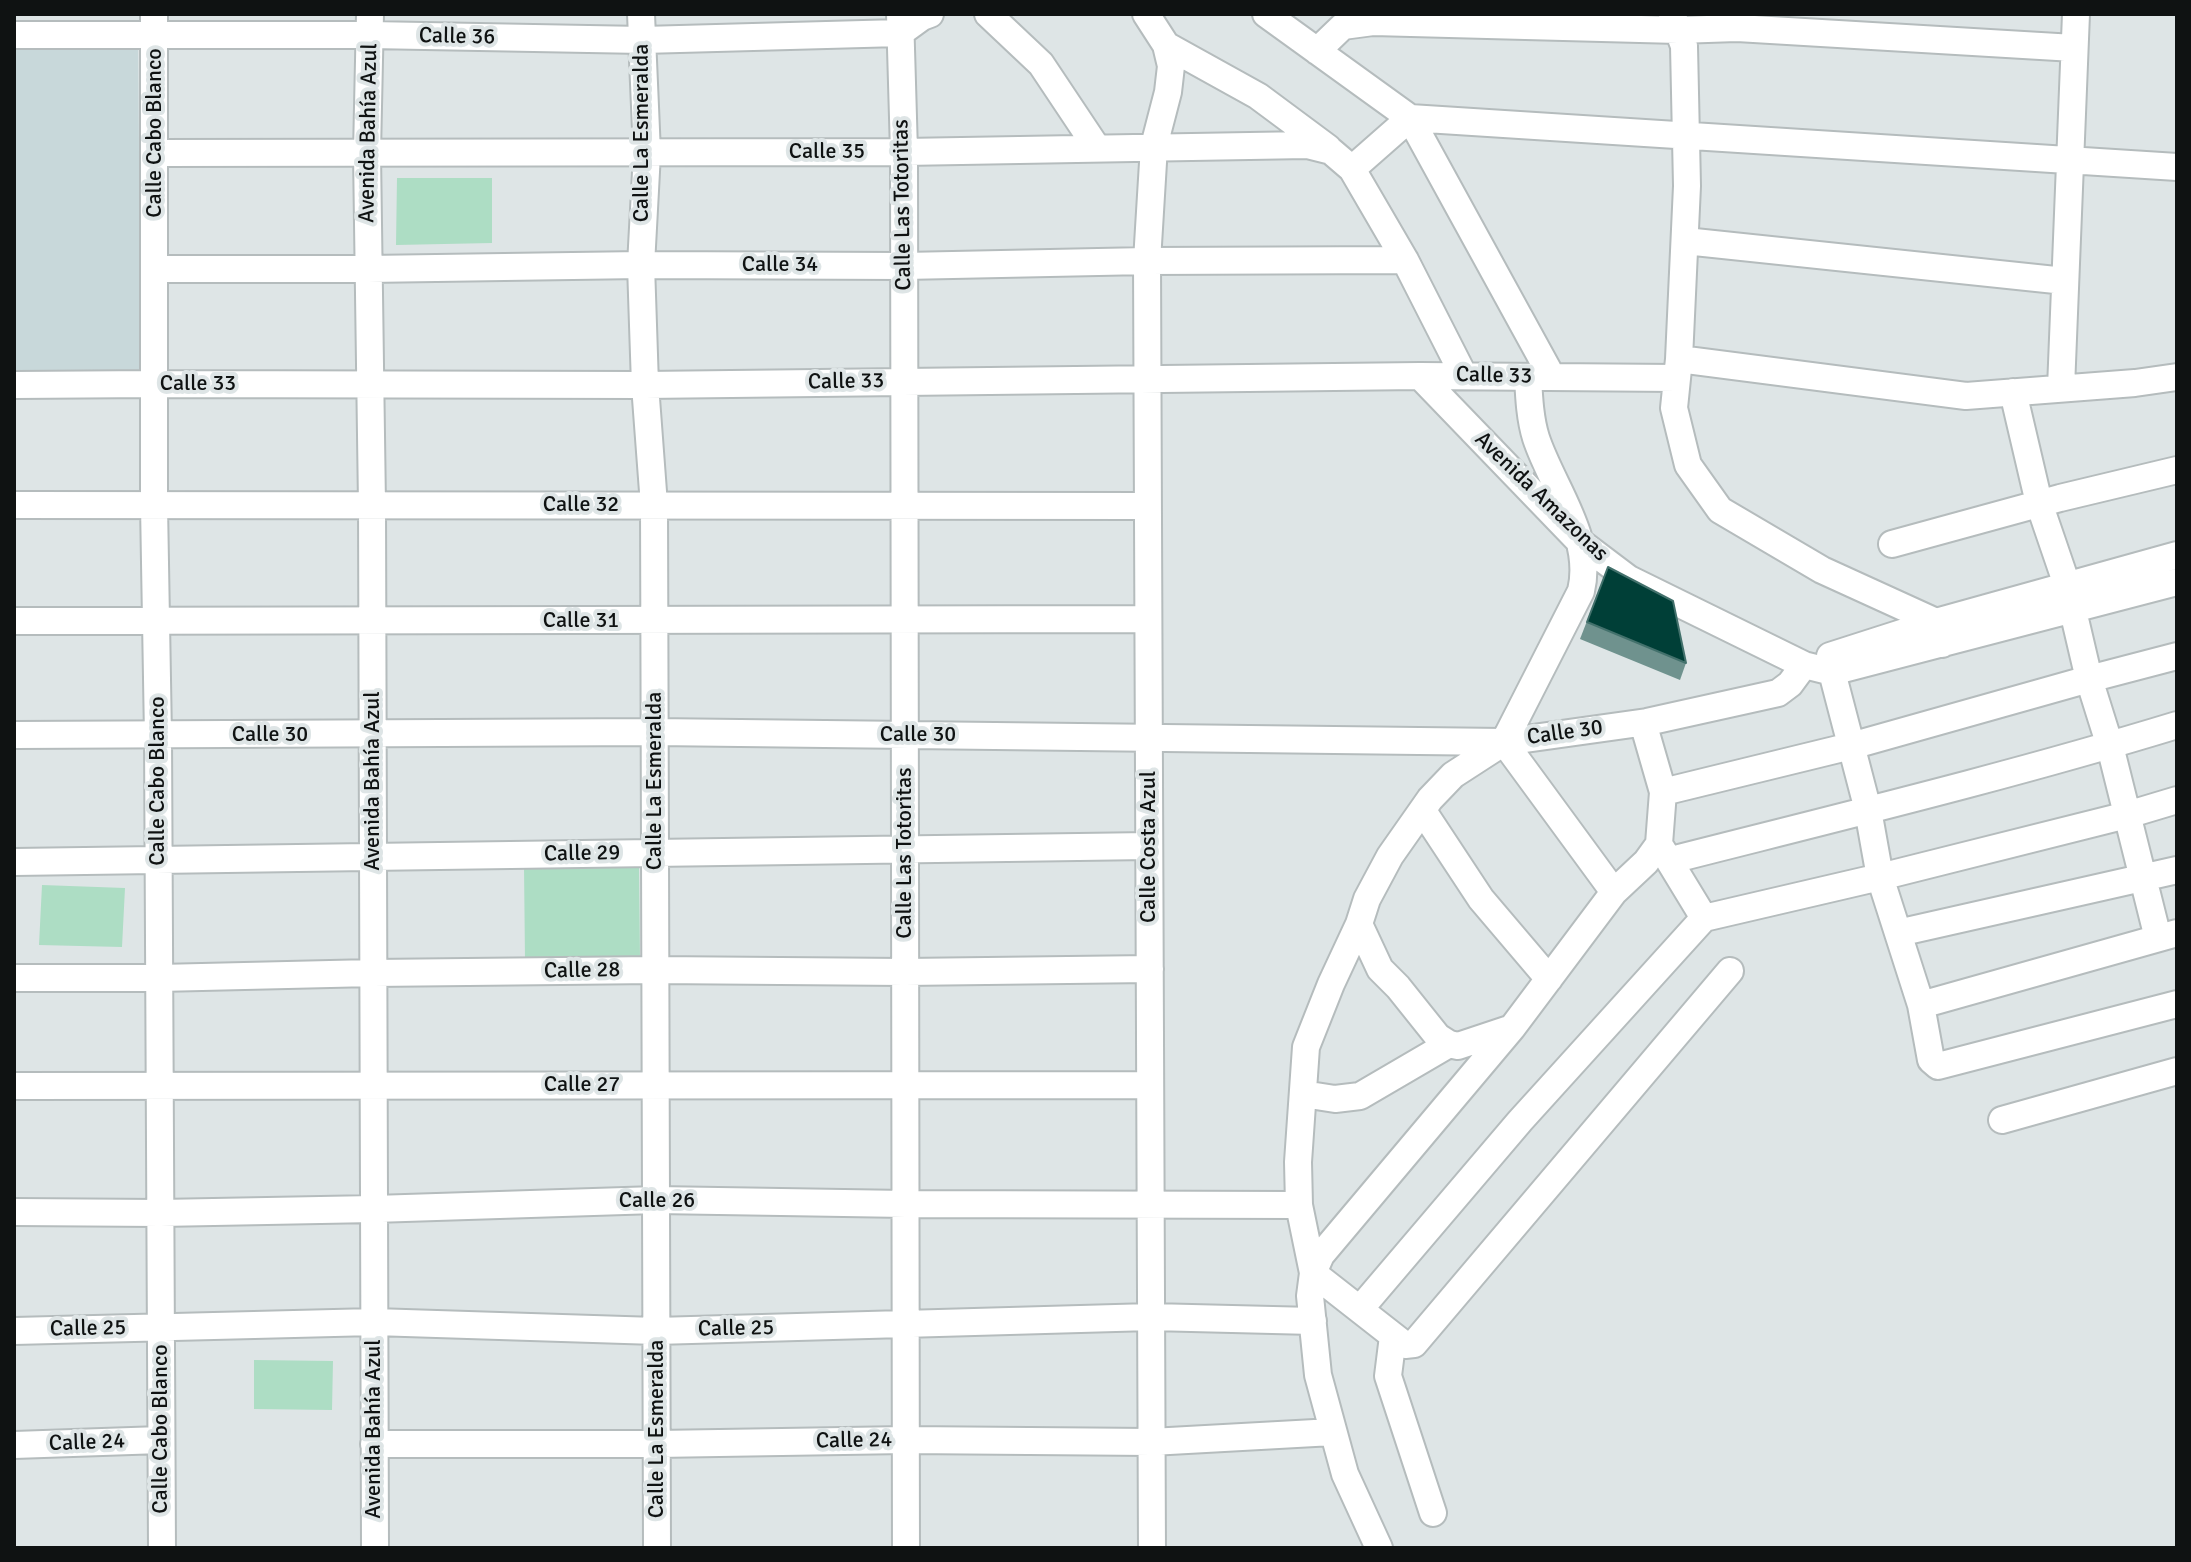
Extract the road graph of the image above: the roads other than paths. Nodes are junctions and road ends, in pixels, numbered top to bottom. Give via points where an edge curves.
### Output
1 (930, 14) edge
2 (988, 14) edge
3 (1146, 14) edge
4 (1266, 14) edge
5 (2076, 14) edge
6 (1675, 22) edge
7 (154, 24) edge
8 (370, 24) edge
9 (900, 24) edge
10 (642, 27) edge
11 (14, 35) edge
12 (1166, 45) junction
13 (2074, 48) junction
14 (1317, 51) junction
15 (1410, 118) junction
16 (1686, 136) junction
17 (1154, 146) junction
18 (1097, 148) junction
19 (1331, 151) junction
20 (904, 152) junction
21 (155, 153) junction
22 (367, 153) junction
23 (647, 153) junction
24 (2070, 159) junction
25 (2177, 167) edge
26 (1352, 169) junction
27 (1685, 241) junction
28 (1405, 260) junction
29 (1147, 261) junction
30 (641, 265) junction
31 (904, 266) junction
32 (155, 269) junction
33 (368, 269) junction
34 (2065, 281) junction
35 (1678, 368) junction
36 (1420, 376) junction
37 (1464, 376) junction
38 (1540, 377) junction
39 (2177, 377) edge
40 (1147, 380) junction
41 (904, 381) junction
42 (154, 384) junction
43 (14, 385) edge
44 (370, 385) junction
45 (645, 385) junction
46 (2061, 388) junction
47 (2013, 392) junction
48 (2177, 470) edge
49 (2039, 503) junction
50 (14, 505) edge
51 (154, 505) junction
52 (372, 505) junction
53 (654, 505) junction
54 (905, 505) junction
55 (1148, 506) junction
56 (1580, 542) junction
57 (1892, 544) dead end
58 (2177, 555) edge
59 (2177, 582) edge
60 (2069, 597) junction
61 (1148, 619) junction
62 (905, 620) junction
63 (14, 621) edge
64 (156, 621) junction
65 (373, 621) junction
66 (655, 621) junction
67 (1939, 633) junction
68 (2177, 656) edge
69 (1804, 665) junction
70 (1832, 672) junction
71 (2089, 679) junction
72 (1647, 722) junction
73 (2177, 725) edge
74 (655, 732) junction
75 (373, 734) junction
76 (14, 735) edge
77 (905, 735) junction
78 (158, 736) junction
79 (1148, 736) junction
80 (1504, 742) junction
81 (1851, 746) junction
82 (2110, 746) junction
83 (1663, 792) junction
84 (2177, 800) edge
85 (1868, 810) junction
86 (1423, 811) junction
87 (2127, 815) junction
88 (1149, 846) junction
89 (905, 849) junction
90 (1665, 852) junction
91 (655, 853) junction
92 (373, 857) junction
93 (158, 860) junction
94 (14, 862) edge
95 (2177, 870) edge
96 (1880, 877) junction
97 (2143, 879) junction
98 (1614, 892) junction
99 (1704, 918) junction
100 (1359, 924) junction
101 (1898, 933) junction
102 (2167, 936) edge
103 (1150, 969) junction
104 (655, 970) junction
105 (1730, 971) dead end
106 (905, 972) junction
107 (373, 973) junction
108 (14, 978) edge
109 (159, 978) junction
110 (1549, 979) junction
111 (2177, 1004) edge
112 (1921, 1005) junction
113 (1512, 1028) junction
114 (1449, 1044) junction
115 (2177, 1071) edge
116 (159, 1085) junction
117 (373, 1085) junction
118 (905, 1085) junction
119 (1150, 1085) junction
120 (14, 1086) edge
121 (656, 1086) junction
122 (1303, 1094) junction
123 (2002, 1120) dead end
124 (656, 1200) junction
125 (906, 1204) junction
126 (1150, 1204) junction
127 (1299, 1205) junction
128 (374, 1209) junction
129 (14, 1212) edge
130 (160, 1213) junction
131 (1313, 1273) junction
132 (1360, 1309) junction
133 (1151, 1317) junction
134 (1313, 1321) junction
135 (374, 1322) junction
136 (906, 1325) junction
137 (160, 1328) junction
138 (14, 1331) edge
139 (656, 1331) junction
140 (1393, 1336) junction
141 (1333, 1432) junction
142 (161, 1440) junction
143 (906, 1440) junction
144 (1151, 1442) junction
145 (374, 1444) junction
146 (657, 1444) junction
147 (14, 1445) edge
148 (1433, 1513) dead end
149 (162, 1548) edge
150 (375, 1548) edge
151 (657, 1548) edge
152 (906, 1548) edge
153 (1152, 1548) edge
154 (1380, 1548) edge

1 - 9 street
2 - 18 street via 1041,64
3 - 12 street
4 - 14 street
5 - 13 street
6 - 13 street
6 - 14 street via 1373,22 1343,26
6 - 16 street via 1684,46
7 - 8 street, Calle 36
7 - 11 street, Calle 36
7 - 21 street, Calle Cabo Blanco
8 - 10 street, Calle 36
8 - 22 street, Avenida Bahía Azul
9 - 10 street, Calle 36
9 - 20 street, Calle Las Totoritas
10 - 23 street, Calle La Esmeralda
12 - 17 street, Calle Costa Azul via 1171,66
12 - 19 street via 1258,96
13 - 24 street
14 - 15 street
15 - 16 street
15 - 26 street
15 - 38 street
16 - 24 street
16 - 27 street
17 - 18 street, Calle 35
17 - 19 street, Calle 35 via 1307,145
17 - 29 street, Calle Costa Azul
18 - 20 street, Calle 35
19 - 26 street
20 - 23 street, Calle 35
20 - 31 street, Calle Las Totoritas
21 - 22 street, Calle 35
21 - 32 street, Calle Cabo Blanco
22 - 23 street, Calle 35
22 - 33 street, Avenida Bahía Azul
23 - 30 street, Calle La Esmeralda
24 - 25 street
24 - 34 street
26 - 28 street
27 - 34 street
27 - 35 street
28 - 29 street, Calle 34
28 - 37 street
29 - 31 street, Calle 34
29 - 40 street, Calle Costa Azul
30 - 31 street, Calle 34
30 - 33 street, Calle 34
30 - 45 street, Calle La Esmeralda
31 - 41 street, Calle Las Totoritas
32 - 33 street, Calle 34
32 - 42 street, Calle Cabo Blanco
33 - 44 street, Avenida Bahía Azul
34 - 46 street
35 - 38 street, Calle 33
35 - 47 street, Calle 33 via 1966,396
35 - 67 street via 1674,408 1688,465 1720,510
36 - 37 street, Calle 33
36 - 40 street, Calle 33
36 - 56 street, Avenida Amazonas
37 - 38 street, Calle 33
38 - 56 street via 1529,400 1535,437
39 - 46 street, Calle 33
40 - 41 street, Calle 33
40 - 55 street, Calle Costa Azul
41 - 45 street, Calle 33
41 - 54 street, Calle Las Totoritas
42 - 43 street, Calle 33
42 - 44 street, Calle 33
42 - 51 street, Calle Cabo Blanco
44 - 45 street, Calle 33
44 - 52 street, Avenida Bahía Azul
45 - 53 street, Calle La Esmeralda
46 - 47 street, Calle 33
47 - 49 street
48 - 49 street
49 - 57 street
49 - 60 street
50 - 51 street, Calle 32
51 - 52 street, Calle 32
51 - 64 street, Calle Cabo Blanco
52 - 53 street, Calle 32
52 - 65 street, Avenida Bahía Azul
53 - 54 street, Calle 32
53 - 66 street, Calle La Esmeralda
54 - 55 street, Calle 32
54 - 62 street, Calle Las Totoritas
55 - 61 street, Calle Costa Azul
56 - 69 street, Avenida Amazonas via 1629,579
56 - 80 street via 1581,591
58 - 60 street, Avenida Amazonas
59 - 60 street, Avenida Amazonas
60 - 67 street, Avenida Amazonas
60 - 71 street
61 - 62 street, Calle 31
61 - 79 street, Calle Costa Azul
62 - 66 street, Calle 31
62 - 77 street, Calle Las Totoritas
63 - 64 street, Calle 31
64 - 65 street, Calle 31
64 - 78 street, Calle Cabo Blanco
65 - 66 street, Calle 31
65 - 75 street, Avenida Bahía Azul
66 - 74 street, Calle La Esmeralda
67 - 69 street, Avenida Amazonas
67 - 70 street, Avenida Amazonas
68 - 71 street
69 - 70 street, Avenida Amazonas
69 - 72 street, Calle 30 via 1778,693
70 - 81 street
71 - 81 street
71 - 82 street
72 - 80 street, Calle 30
72 - 83 street
73 - 82 street
74 - 75 street, Calle 30
74 - 77 street, Calle 30
74 - 91 street, Calle La Esmeralda
75 - 78 street, Calle 30
75 - 92 street, Avenida Bahía Azul
76 - 78 street, Calle 30
77 - 79 street, Calle 30
77 - 89 street, Calle Las Totoritas
78 - 93 street, Calle Cabo Blanco
79 - 80 street, Calle 30
79 - 88 street, Calle Costa Azul
80 - 86 street via 1453,775
80 - 98 street
81 - 83 street
81 - 85 street
82 - 85 street
82 - 87 street
83 - 90 street
84 - 87 street
85 - 90 street
85 - 96 street
86 - 100 street via 1390,856
86 - 110 street via 1481,899
87 - 96 street
87 - 97 street
88 - 89 street, Calle 29
88 - 103 street, Calle Costa Azul
89 - 91 street, Calle 29
89 - 106 street, Calle Las Totoritas
90 - 98 street
90 - 99 street
91 - 92 street, Calle 29
91 - 104 street, Calle La Esmeralda
92 - 93 street, Calle 29
92 - 107 street, Avenida Bahía Azul
93 - 94 street, Calle 29
93 - 109 street, Calle Cabo Blanco
95 - 97 street
96 - 99 street
96 - 101 street
97 - 101 street
97 - 102 street
98 - 110 street
99 - 132 street via 1520,1121
100 - 114 street via 1380,969
100 - 122 street via 1306,1047
101 - 112 street
102 - 112 street
103 - 106 street, Calle 28
103 - 119 street, Calle Costa Azul
104 - 106 street, Calle 28
104 - 107 street, Calle 28
104 - 121 street, Calle La Esmeralda
105 - 140 street via 1414,1344 1405,1345
106 - 118 street, Calle Las Totoritas
107 - 109 street, Calle 28
107 - 117 street, Avenida Bahía Azul
108 - 109 street, Calle 28
109 - 116 street, Calle Cabo Blanco
110 - 113 street
111 - 112 street via 1938,1066 1931,1060
113 - 114 street via 1467,1044
113 - 131 street via 1321,1255
114 - 122 street via 1360,1096
115 - 123 street
116 - 117 street, Calle 27
116 - 120 street, Calle 27
116 - 130 street, Calle Cabo Blanco
117 - 121 street, Calle 27
117 - 128 street, Avenida Bahía Azul
118 - 119 street, Calle 27
118 - 121 street, Calle 27
118 - 125 street, Calle Las Totoritas
119 - 126 street, Calle Costa Azul
121 - 124 street, Calle La Esmeralda
122 - 127 street
124 - 125 street, Calle 26
124 - 128 street, Calle 26
124 - 139 street, Calle La Esmeralda
125 - 126 street, Calle 26
125 - 136 street, Calle Las Totoritas
126 - 127 street, Calle 26
126 - 133 street, Calle Costa Azul
127 - 131 street
128 - 130 street, Calle 26
128 - 135 street, Avenida Bahía Azul
129 - 130 street, Calle 26
130 - 137 street, Calle Cabo Blanco
131 - 132 street
131 - 134 street
132 - 140 street
133 - 134 street, Calle 25
133 - 136 street, Calle 25
133 - 144 street, Calle Costa Azul
134 - 141 street via 1318,1375
135 - 137 street, Calle 25
135 - 139 street, Calle 25
135 - 145 street, Avenida Bahía Azul
136 - 139 street, Calle 25
136 - 143 street, Calle Las Totoritas
137 - 138 street, Calle 25
137 - 142 street, Calle Cabo Blanco
139 - 146 street, Calle La Esmeralda
140 - 148 street via 1388,1376
141 - 144 street, Calle 24
141 - 154 street via 1345,1474
142 - 147 street, Calle 24
142 - 149 street, Calle Cabo Blanco
143 - 144 street, Calle 24
143 - 146 street, Calle 24
143 - 152 street, Calle Las Totoritas
144 - 153 street, Calle Costa Azul
145 - 146 street, Calle 24
145 - 150 street, Avenida Bahía Azul
146 - 151 street, Calle La Esmeralda

